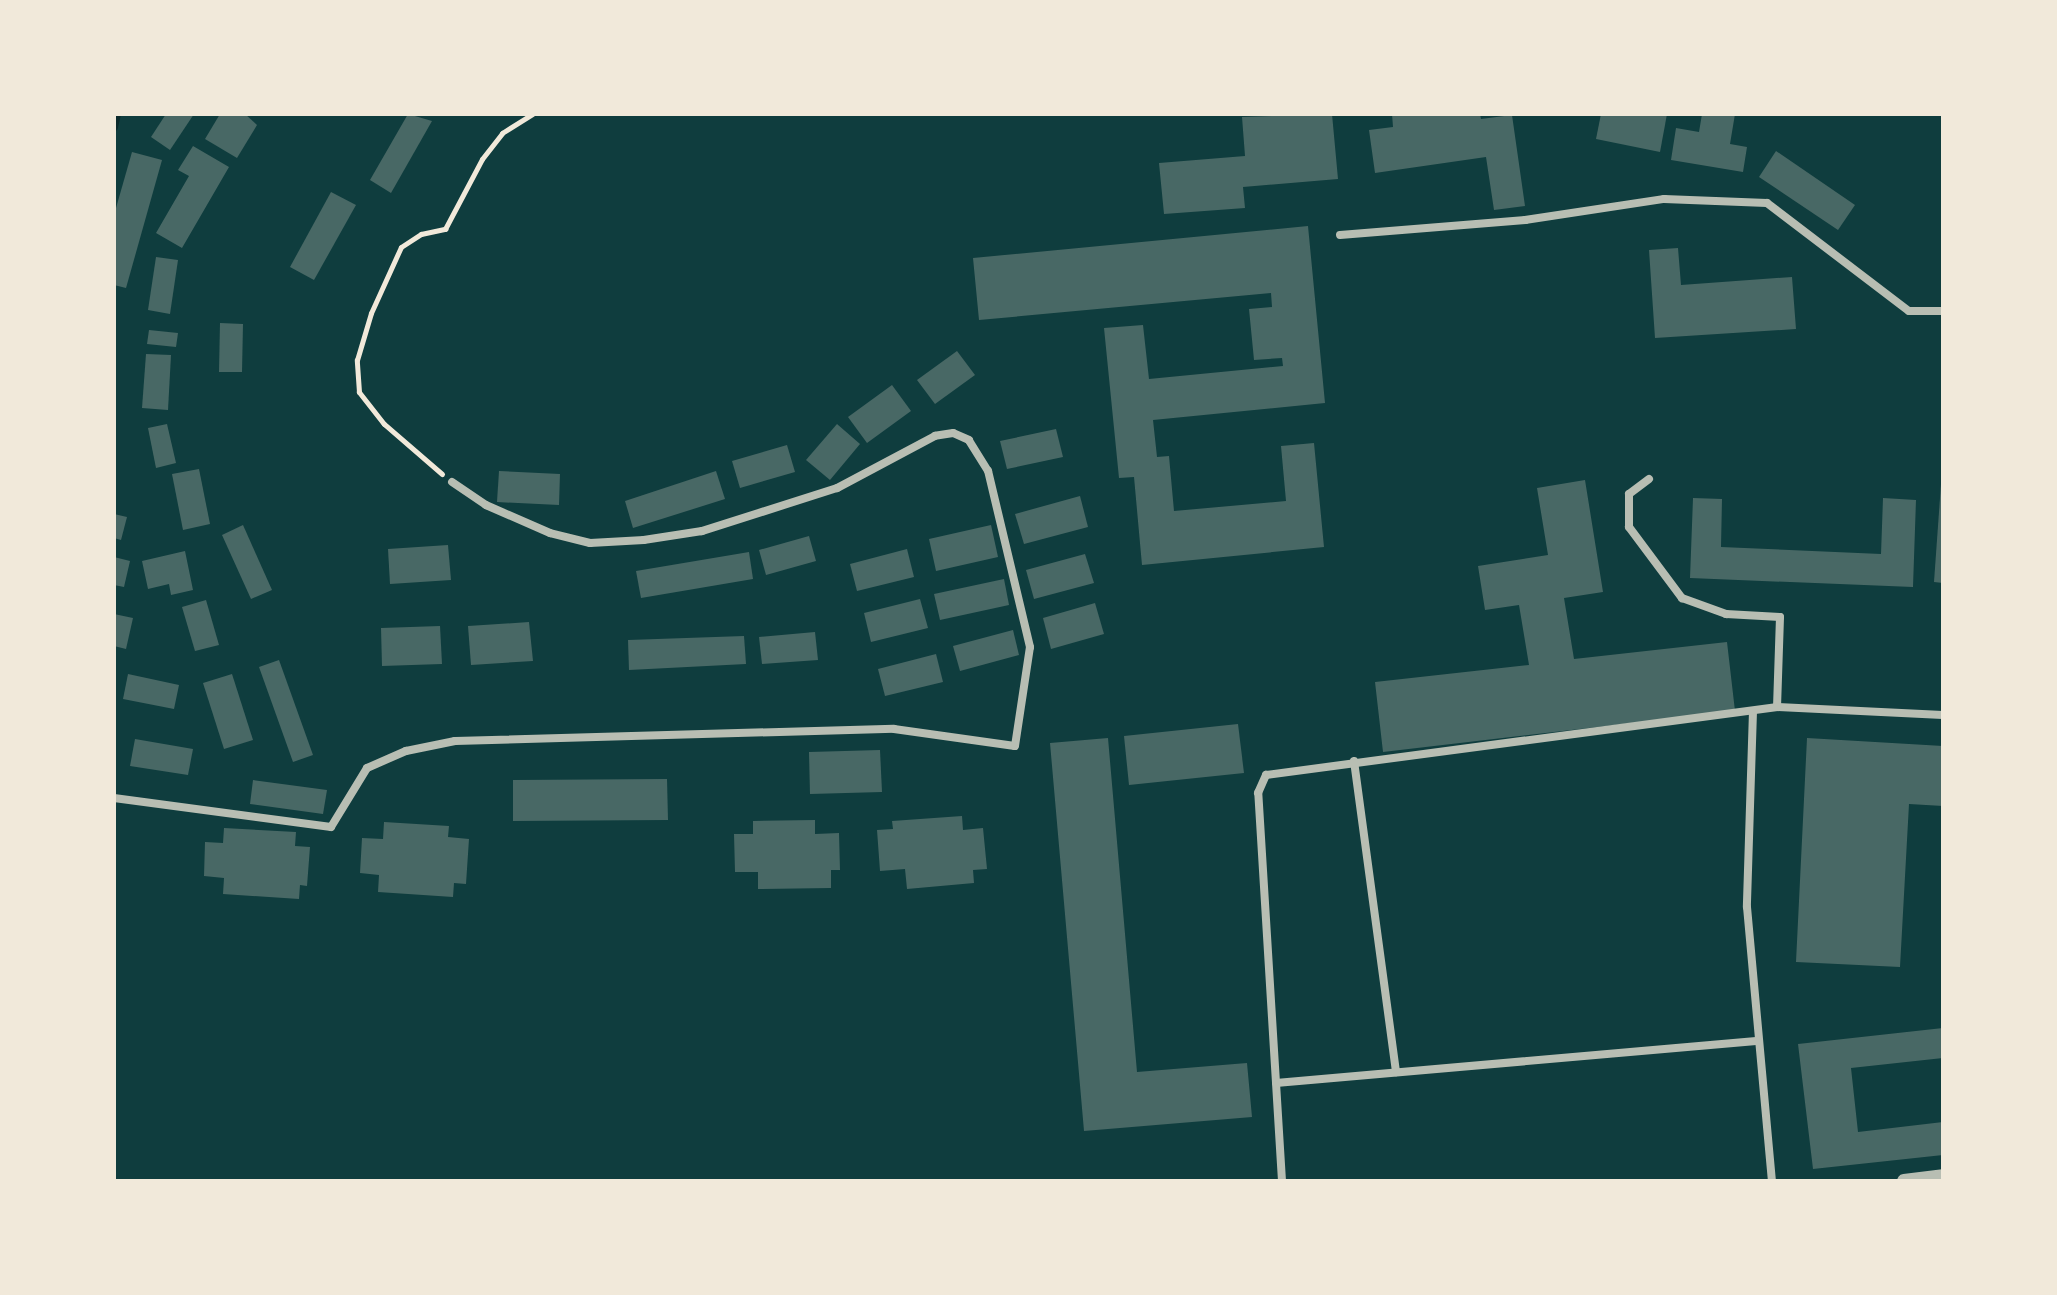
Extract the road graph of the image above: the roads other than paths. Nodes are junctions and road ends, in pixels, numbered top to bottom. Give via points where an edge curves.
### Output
1 (1340, 235) dead end
2 (1943, 311) edge
3 (1649, 479) dead end
4 (452, 482) road end
5 (1777, 707) junction
6 (1753, 711) junction
7 (1943, 715) edge
8 (1354, 761) junction
9 (114, 798) edge
10 (1756, 1041) junction
11 (1396, 1072) junction
12 (1276, 1083) junction
13 (1943, 1176) edge
14 (1282, 1181) edge
15 (1772, 1181) edge
16 (1904, 1181) edge

1 - 2 street via 1525,220 1664,199 1767,203 1909,311
3 - 5 street via 1629,494 1629,527 1682,598 1726,614 1780,617
4 - 9 street via 486,505 550,533 590,543 644,540 702,531 837,488 935,436 953,433 969,440 988,471 1030,647 1015,746 894,729 455,741 406,751 367,768 331,827
5 - 6 street
5 - 7 street
6 - 8 street
6 - 10 street via 1747,907
8 - 11 street
8 - 12 street via 1266,775 1258,793
10 - 11 street
10 - 15 street
11 - 12 street
12 - 14 street
13 - 16 street

